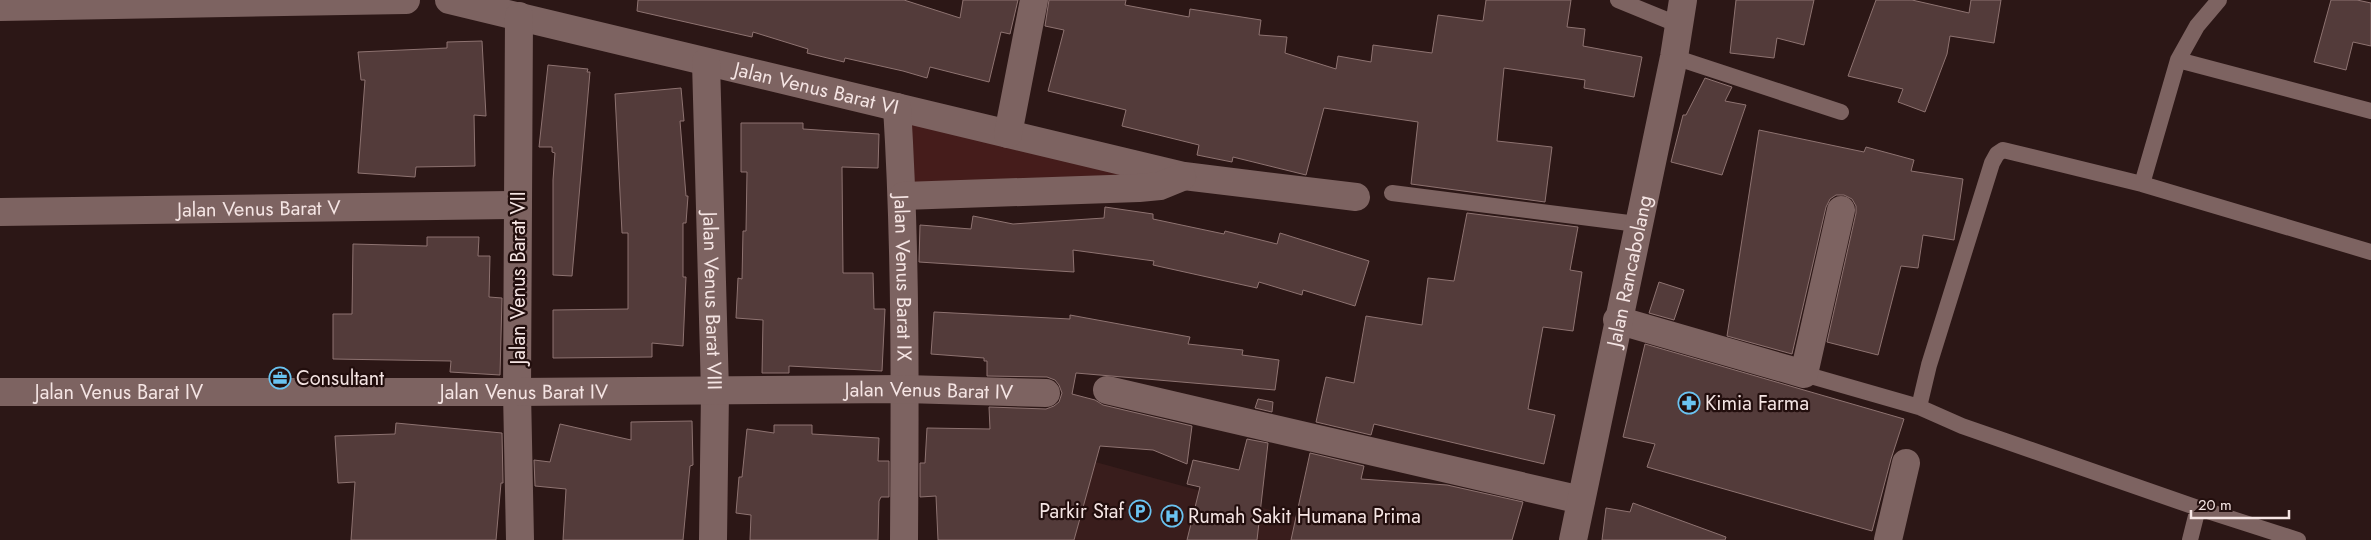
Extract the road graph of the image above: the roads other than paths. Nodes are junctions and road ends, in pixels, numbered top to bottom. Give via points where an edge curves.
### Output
1 (406, 0) edge
2 (450, 0) edge
3 (1034, 0) edge
4 (1618, 0) edge
5 (2219, 0) edge
6 (0, 7) edge
7 (1681, 13) edge
8 (518, 16) junction
9 (1674, 57) junction
10 (2178, 60) junction
11 (706, 62) junction
12 (897, 107) junction
13 (2371, 111) edge
14 (1841, 112) dead end
15 (1008, 134) junction
16 (1184, 176) junction
17 (2142, 184) junction
18 (1392, 192) dead end
19 (902, 196) junction
20 (1356, 197) dead end
21 (518, 205) junction
22 (1842, 210) dead end
23 (0, 212) edge
24 (1638, 224) junction
25 (2371, 252) edge
26 (1617, 320) junction
27 (1804, 374) junction
28 (905, 389) junction
29 (1107, 390) dead end
30 (0, 392) edge
31 (517, 392) junction
32 (715, 392) junction
33 (1046, 393) dead end
34 (1920, 407) junction
35 (1906, 463) dead end
36 (1581, 500) junction
37 (2198, 508) junction
38 (520, 540) edge
39 (712, 540) edge
40 (904, 540) edge
41 (1573, 540) edge
42 (1888, 540) edge
43 (2190, 540) edge
44 (2298, 540) edge

1 - 6 street
2 - 8 street, Jalan Venus Barat VI
3 - 15 street
4 - 7 lane
5 - 10 lane via 2198,26
7 - 9 street, Jalan Rancabolang
8 - 11 street, Jalan Venus Barat VI
8 - 21 street, Jalan Venus Barat VII
9 - 14 lane
9 - 24 street, Jalan Rancabolang
10 - 13 lane
10 - 17 lane
11 - 12 street, Jalan Venus Barat VI
11 - 32 street, Jalan Venus Barat VIII
12 - 15 street, Jalan Venus Barat VI
12 - 19 street, Jalan Venus Barat IX
15 - 16 street, Jalan Venus Barat VI
16 - 19 street, Jalan Venus Barat VI via 1160,186 1139,188
16 - 20 street, Jalan Venus Barat VI
17 - 25 lane
17 - 34 lane via 2003,150 1997,154 1929,365
18 - 24 lane
19 - 28 street, Jalan Venus Barat IX
21 - 23 street, Jalan Venus Barat V
21 - 31 street, Jalan Venus Barat VII
22 - 27 street
24 - 26 street, Jalan Rancabolang
26 - 27 street
26 - 36 street, Jalan Rancabolang
27 - 34 lane
28 - 32 street, Jalan Venus Barat IV
28 - 33 street, Jalan Venus Barat IV
28 - 40 street, Jalan Venus Barat IX
29 - 36 street
30 - 31 street, Jalan Venus Barat IV
31 - 32 street, Jalan Venus Barat IV
31 - 38 street, Jalan Venus Barat VII
32 - 39 street, Jalan Venus Barat VIII
34 - 37 lane via 1962,426
35 - 42 street
36 - 41 street, Jalan Rancabolang
37 - 43 lane
37 - 44 lane

